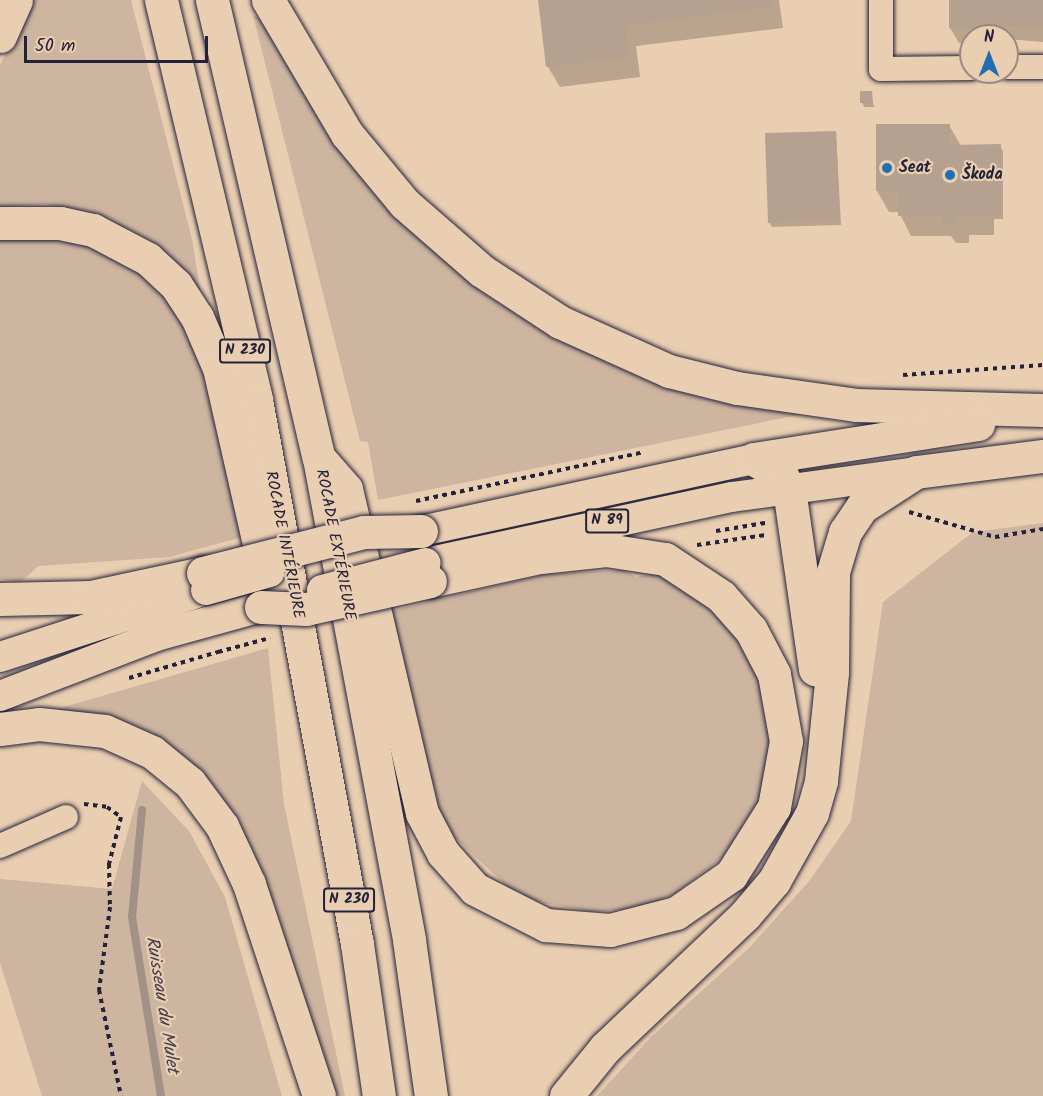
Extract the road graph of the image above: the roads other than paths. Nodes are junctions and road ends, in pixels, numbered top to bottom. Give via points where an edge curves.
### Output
1 (16, 0) edge
2 (161, 0) edge
3 (212, 0) edge
4 (268, 0) edge
5 (880, 0) edge
6 (0, 36) edge
7 (1019, 67) edge
8 (1043, 67) edge
9 (959, 68) edge
10 (0, 223) edge
11 (1043, 410) edge
12 (1043, 416) edge
13 (1043, 456) edge
14 (319, 459) junction
15 (754, 459) junction
16 (916, 472) junction
17 (791, 504) junction
18 (423, 544) junction
19 (204, 581) junction
20 (0, 599) edge
21 (261, 607) joint
22 (0, 657) edge
23 (0, 696) edge
24 (314, 705) junction
25 (0, 729) edge
26 (826, 742) junction
27 (66, 817) road end
28 (0, 846) edge
29 (319, 1096) edge
30 (379, 1096) edge
31 (431, 1096) edge
32 (566, 1096) edge

1 - 6 highway
2 - 24 highway, ROCADE INTÉRIEURE / N 230 via 256,400
3 - 14 highway, ROCADE EXTÉRIEURE / N 230
4 - 11 highway via 347,134 404,203 482,272 560,322 669,370 737,388 856,405
5 - 9 street via 881,69
7 - 8 street
10 - 24 highway via 60,222 103,234 148,259 186,298 219,368 281,649
12 - 15 highway, N 89
13 - 16 highway, N 89
14 - 18 highway via 346,489 422,813 442,853 467,880 522,916 585,931 652,922 696,902 731,875 774,807 786,741 774,674 751,630 721,596 665,559 606,550 540,557
14 - 31 highway, ROCADE EXTÉRIEURE / N 230 via 409,940
15 - 17 highway via 782,476
15 - 18 main road, N 89
16 - 17 main road, N 89
16 - 26 highway via 862,507 844,532 833,572
17 - 18 main road, N 89
17 - 26 highway
18 - 19 highway, bridge via 364,532
18 - 21 highway, bridge via 306,609
19 - 20 highway via 91,597
19 - 22 main road
21 - 23 main road
24 - 30 highway, ROCADE INTÉRIEURE / N 230
25 - 29 highway via 39,724 105,731 152,752 190,783 222,826 249,884
26 - 32 highway via 812,813 774,881 746,915 605,1048
27 - 28 street

